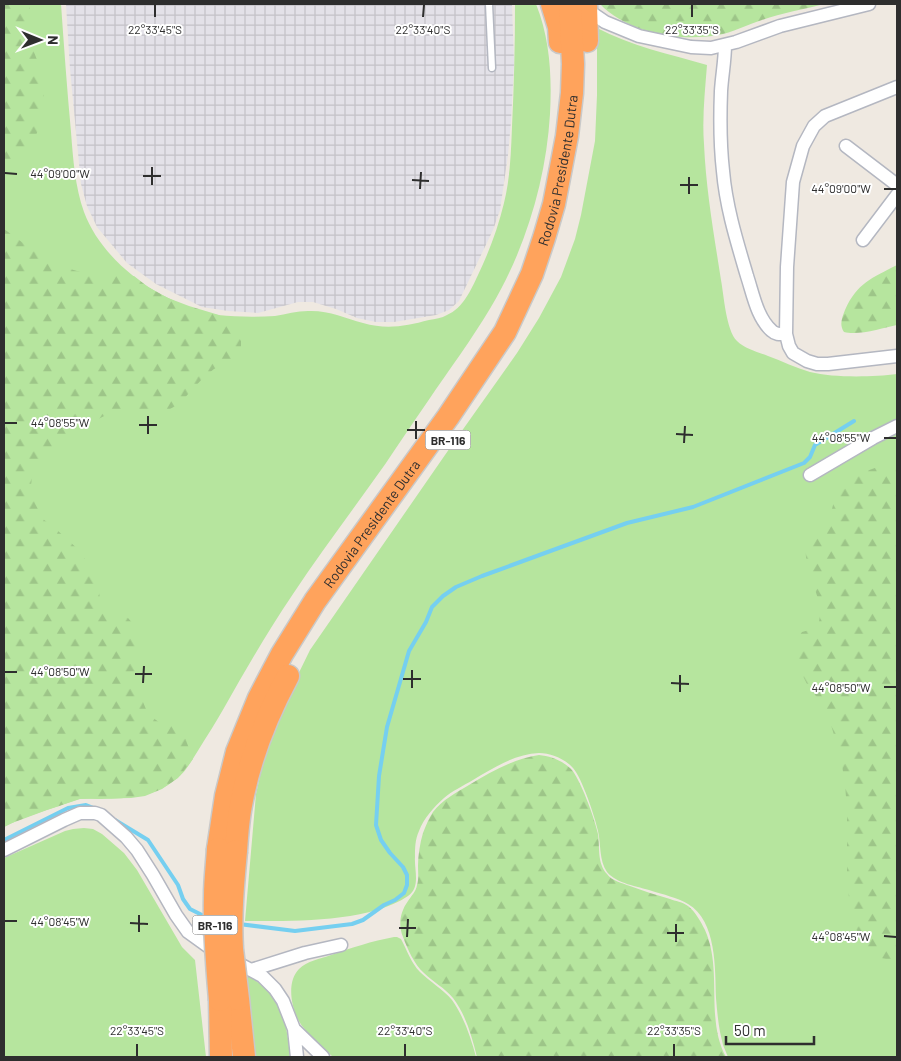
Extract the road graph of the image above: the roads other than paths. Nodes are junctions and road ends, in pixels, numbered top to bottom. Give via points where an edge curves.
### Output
1 (489, 4) edge
2 (552, 4) edge
3 (869, 4) edge
4 (581, 5) edge
5 (725, 45) junction
6 (492, 68) dead end
7 (897, 87) edge
8 (846, 146) dead end
9 (897, 185) edge
10 (897, 196) edge
11 (863, 240) dead end
12 (786, 334) junction
13 (897, 356) edge
14 (465, 392) junction
15 (897, 426) edge
16 (810, 475) dead end
17 (4, 850) edge
18 (227, 850) junction
19 (341, 945) dead end
20 (251, 970) junction
21 (228, 1000) junction
22 (294, 1029) junction
23 (221, 1057) edge
24 (244, 1057) edge
25 (297, 1057) edge
26 (323, 1057) edge

1 - 6 lane
2 - 14 highway via 559,27 560,108 544,205 521,272
3 - 5 street via 780,26
4 - 5 street via 605,22 639,36 691,47
4 - 14 highway, Rodovia Presidente Dutra / BR-116 via 567,136 544,238 532,274 505,332
4 - 18 highway, Rodovia Presidente Dutra / BR-116 via 587,84 584,122 569,200 543,281 508,352 435,459 364,554 304,646 278,694 251,765
5 - 12 street via 721,93 722,142 729,208 760,313 773,332
7 - 12 street via 825,116 814,126 803,146 793,182
8 - 9 street
10 - 11 street
12 - 13 street via 793,353 817,364
14 - 18 highway, Rodovia Presidente Dutra / BR-116 via 315,601 259,698 237,752 226,796
15 - 16 street
17 - 20 street via 80,813 101,815 137,850 188,932 213,950
18 - 21 highway, Rodovia Presidente Dutra / BR-116, bridge via 232,894
19 - 20 street
20 - 22 street via 275,989
21 - 23 highway, Rodovia Presidente Dutra / BR-116
21 - 24 highway, Rodovia Presidente Dutra / BR-116
22 - 25 street
22 - 26 street

